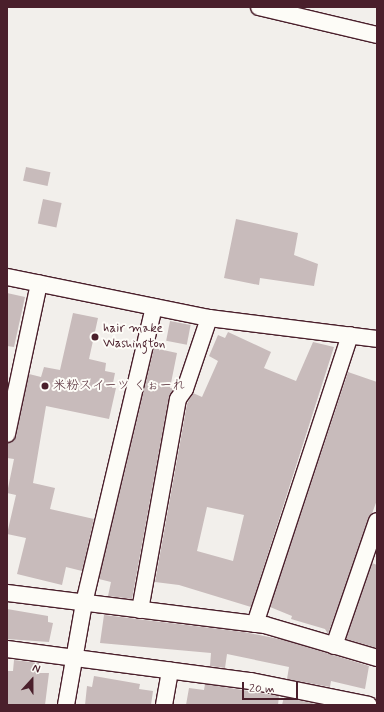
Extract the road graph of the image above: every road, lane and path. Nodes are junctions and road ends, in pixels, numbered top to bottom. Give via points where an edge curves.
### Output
1 (259, 7) edge
2 (377, 35) edge
3 (7, 277) edge
4 (39, 283) junction
5 (154, 306) junction
6 (209, 318) junction
7 (350, 335) junction
8 (377, 339) edge
9 (13, 372) edge
10 (7, 434) edge
11 (377, 521) edge
12 (7, 593) edge
13 (84, 603) junction
14 (140, 610) junction
15 (255, 624) junction
16 (334, 646) junction
17 (7, 649) edge
18 (377, 658) edge
19 (74, 660) junction
20 (170, 671) junction
21 (66, 705) edge
22 (164, 705) edge
23 (369, 705) edge

1 - 2 street
3 - 4 street
4 - 5 street
4 - 9 street
5 - 6 street
5 - 13 street
6 - 7 street
6 - 14 street via 186,389 178,399
7 - 8 street
7 - 15 street
9 - 10 street
11 - 16 street
12 - 13 street
13 - 14 street
13 - 19 street
14 - 15 street
15 - 16 street
16 - 18 street
17 - 19 street
19 - 20 street
19 - 21 street
20 - 22 street
20 - 23 street via 251,681

